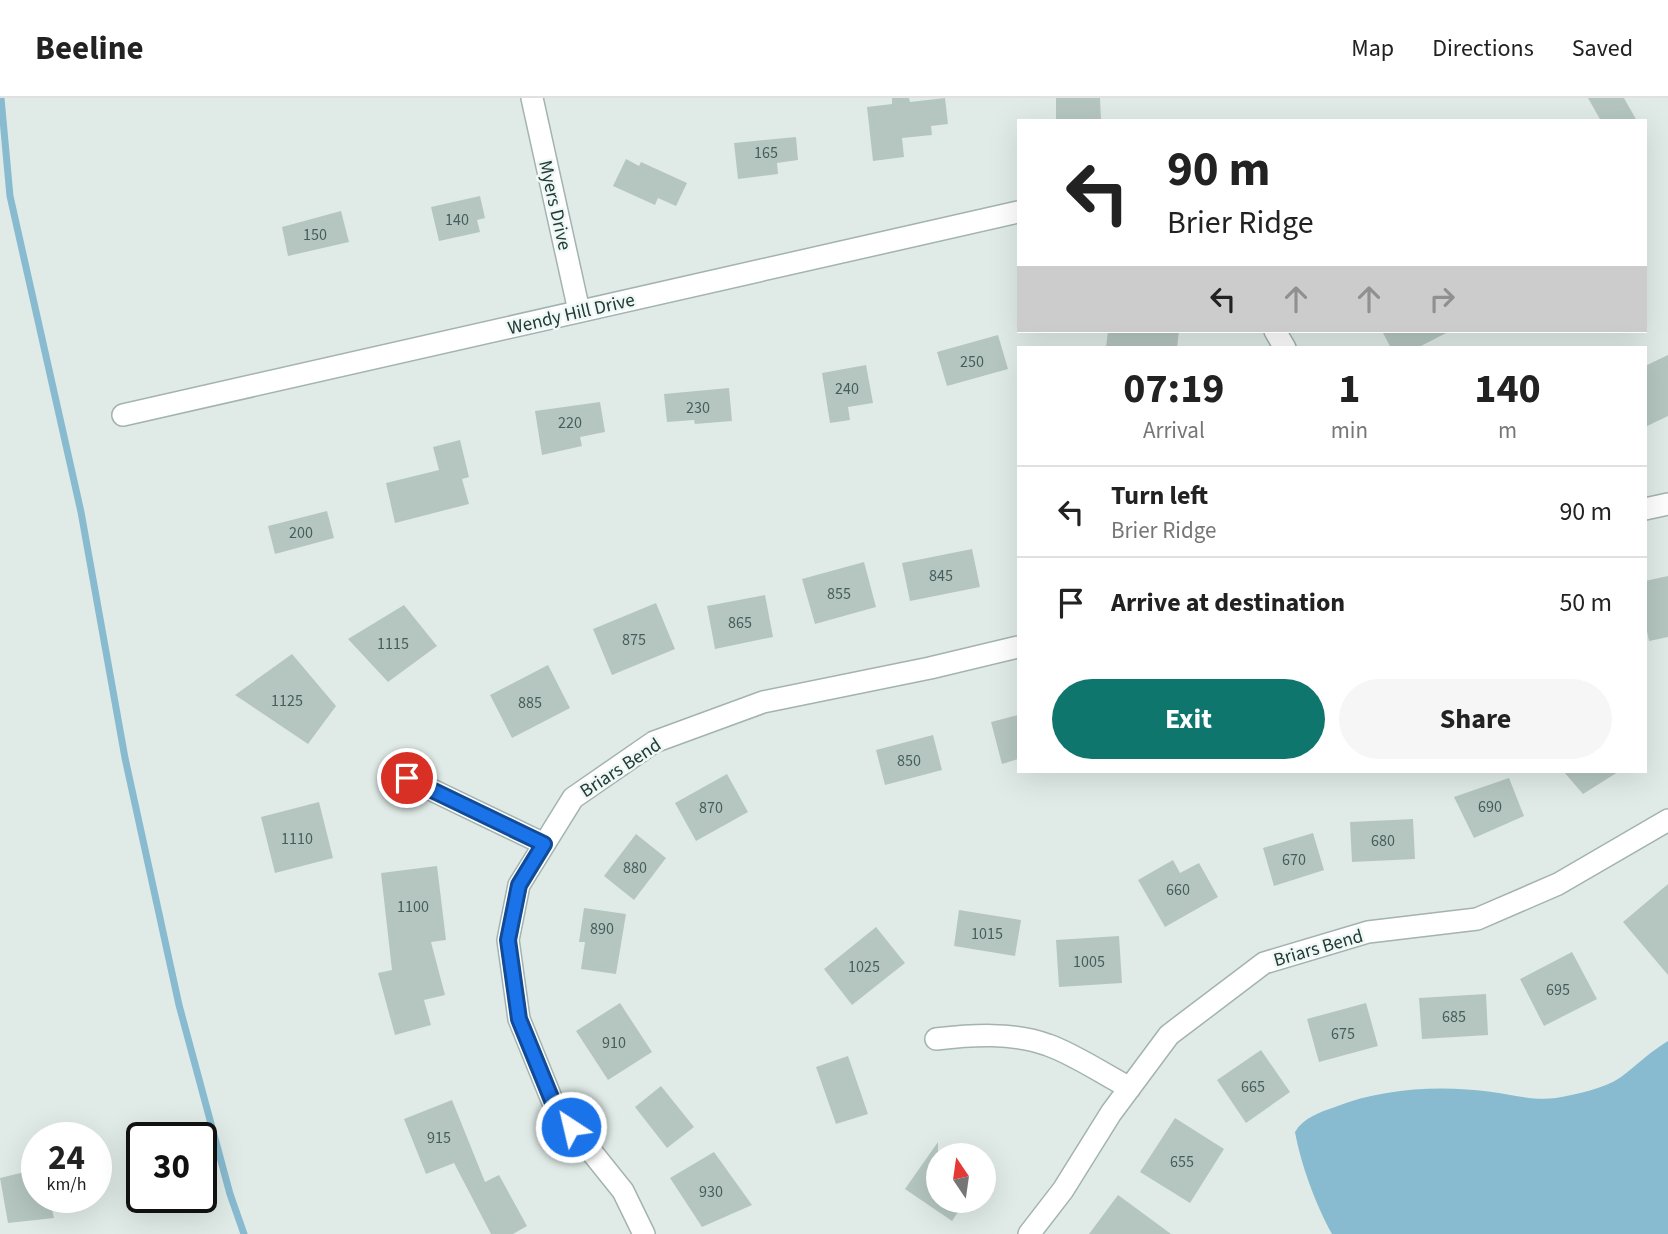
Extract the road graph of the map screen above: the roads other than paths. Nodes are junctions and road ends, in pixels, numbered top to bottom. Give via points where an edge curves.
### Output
1 (532, 98) edge
2 (1017, 212) edge
3 (579, 311) junction
4 (123, 415) dead end
5 (1668, 504) edge
6 (1647, 509) edge
7 (1017, 648) edge
8 (407, 778) dead end
9 (1668, 820) edge
10 (544, 844) junction
11 (936, 1039) dead end
12 (1129, 1088) junction
13 (644, 1234) edge
14 (1029, 1234) edge

1 - 3 street, Myers Drive
2 - 3 street, Wendy Hill Drive
3 - 4 street, Wendy Hill Drive
5 - 6 street
7 - 10 street, Briars Bend via 763,702 654,742 573,797
8 - 10 street
9 - 12 street, Briars Bend via 1558,884 1477,919 1368,932 1264,963 1169,1035
10 - 13 street, Briars Bend via 519,885 508,940 519,1019 554,1105 624,1191
11 - 12 street via 969,1035 1048,1045
12 - 14 street, Briars Bend

